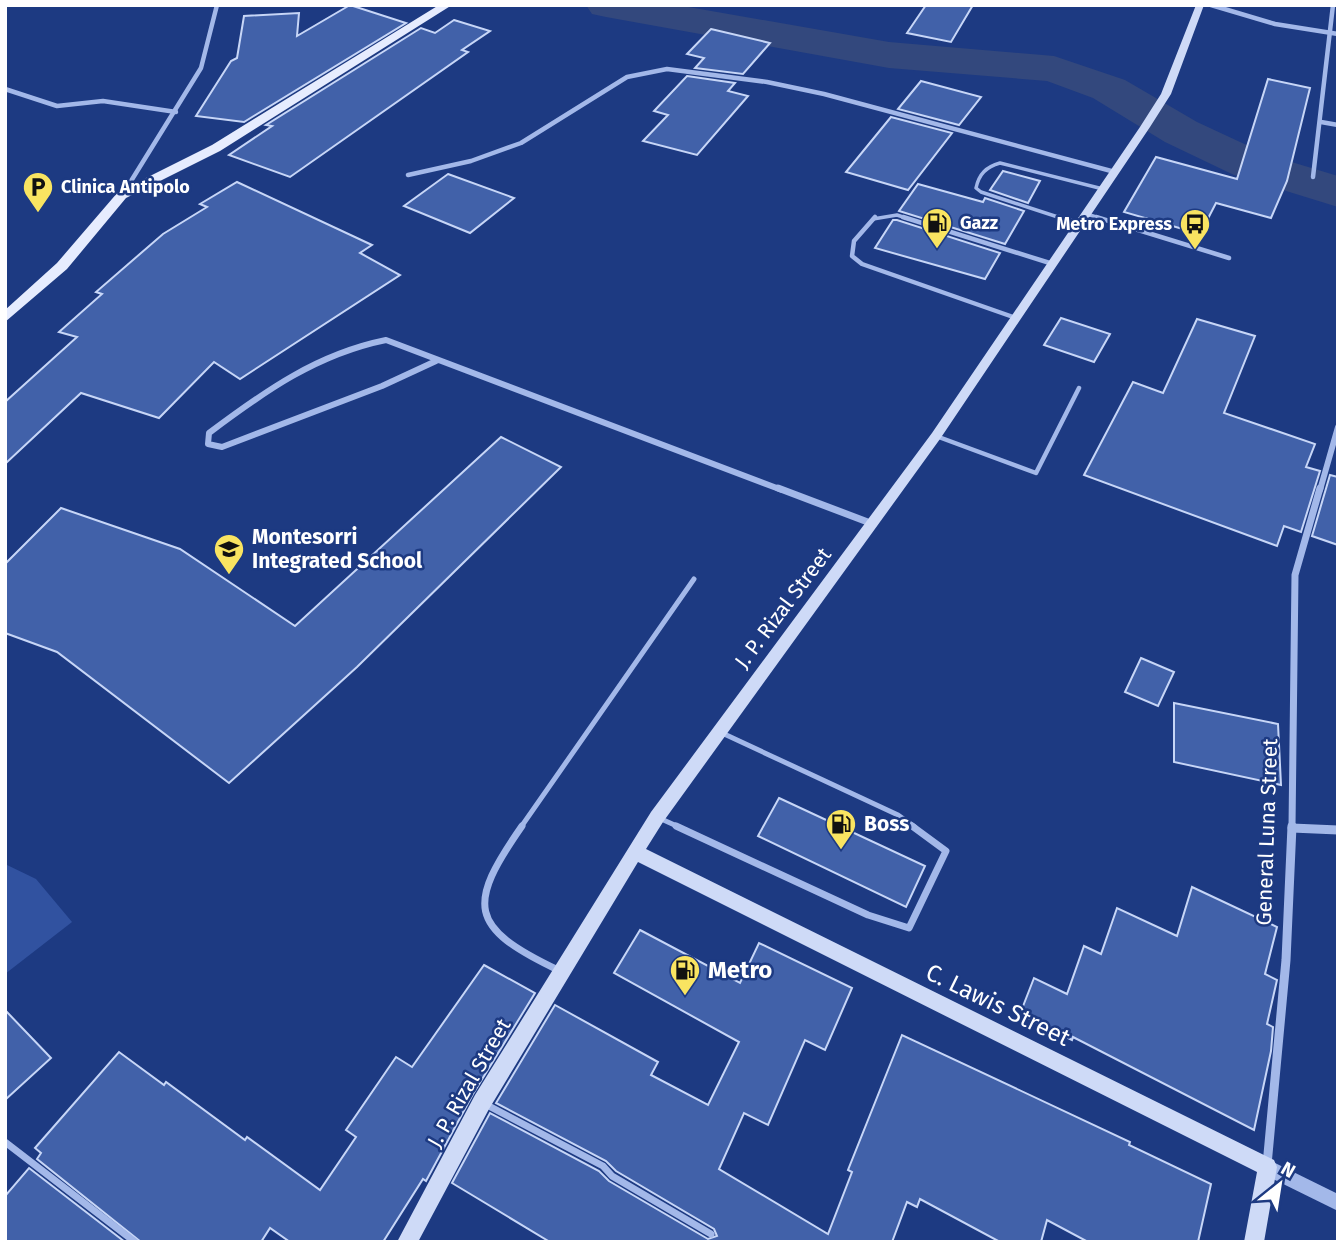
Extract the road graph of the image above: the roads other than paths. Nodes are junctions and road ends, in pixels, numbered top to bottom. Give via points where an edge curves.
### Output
1 (216, 5) edge
2 (447, 5) edge
3 (1199, 5) edge
4 (1211, 5) edge
5 (1334, 5) edge
6 (1328, 33) junction
7 (1338, 34) edge
8 (5, 89) edge
9 (176, 112) junction
10 (1321, 122) junction
11 (1338, 125) edge
12 (1115, 172) junction
13 (408, 175) dead end
14 (1313, 177) dead end
15 (1104, 190) junction
16 (122, 195) junction
17 (1084, 219) junction
18 (1229, 258) dead end
19 (1053, 264) junction
20 (5, 318) edge
21 (1017, 318) junction
22 (436, 360) junction
23 (1079, 387) dead end
24 (1338, 427) edge
25 (936, 436) junction
26 (873, 524) junction
27 (694, 579) dead end
28 (719, 732) junction
29 (657, 817) junction
30 (1292, 828) junction
31 (1338, 830) edge
32 (635, 852) junction
33 (561, 971) junction
34 (482, 1102) junction
35 (5, 1142) edge
36 (1267, 1167) junction
37 (1338, 1203) edge
38 (711, 1234) dead end
39 (135, 1242) edge
40 (407, 1242) edge
41 (1254, 1242) edge

1 - 9 street via 201,68
2 - 16 main road via 216,148
3 - 12 main road, J. P. Rizal Street via 1166,94
4 - 6 street via 1275,24
5 - 6 street
6 - 7 street
6 - 10 street
8 - 9 street via 57,106 103,101
9 - 16 street
10 - 11 street
10 - 14 street
12 - 13 street via 824,94 667,69 627,77 521,144
12 - 15 main road, J. P. Rizal Street
15 - 17 main road, J. P. Rizal Street
15 - 17 lane via 1000,163 989,166 977,181 981,192
16 - 20 main road via 62,266
17 - 18 lane
17 - 19 main road, J. P. Rizal Street
19 - 21 main road, J. P. Rizal Street
19 - 21 lane via 897,215 874,217 854,241 852,256 862,264
21 - 25 main road, J. P. Rizal Street
22 - 22 street via 386,340 366,343 290,372 209,433 208,444 222,447
22 - 26 street
23 - 25 lane via 1036,473
24 - 30 street, General Luna Street via 1294,575
25 - 26 main road, J. P. Rizal Street
26 - 28 main road, J. P. Rizal Street
27 - 33 lane via 495,865 484,898 494,933 515,949
28 - 29 main road, J. P. Rizal Street
28 - 29 lane via 898,815 946,851 909,928 868,915
29 - 32 main road, J. P. Rizal Street
30 - 31 street
30 - 36 street, General Luna Street via 1286,960
32 - 33 main road, J. P. Rizal Street
32 - 36 main road, C. Lawis Street
33 - 34 main road, J. P. Rizal Street
34 - 38 lane via 603,1166 612,1176
34 - 40 main road, J. P. Rizal Street
35 - 39 lane
36 - 37 street, C. Lawis Street
36 - 41 main road, General Luna Street

